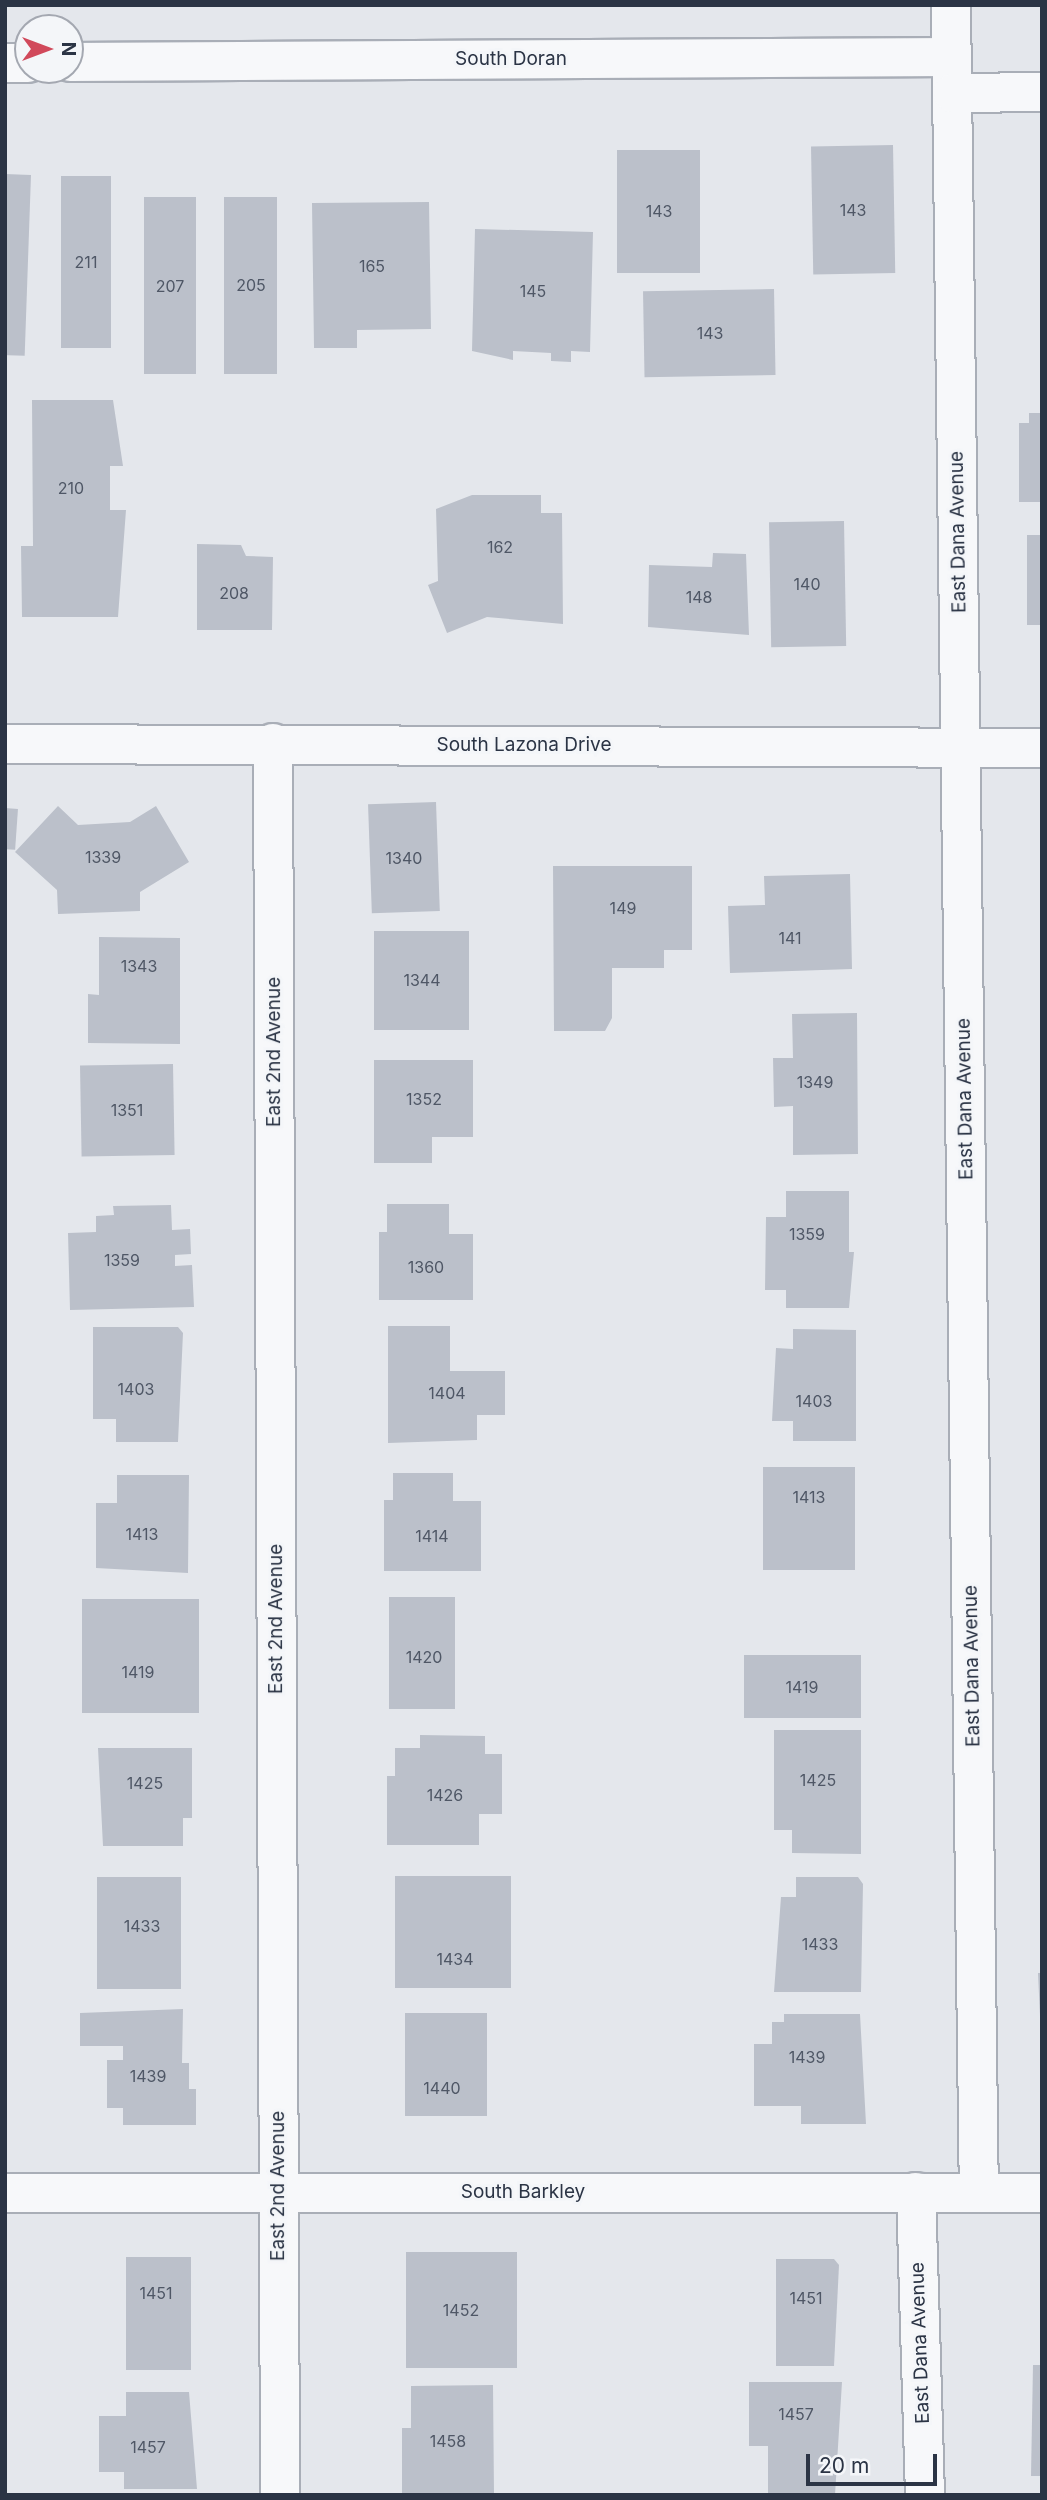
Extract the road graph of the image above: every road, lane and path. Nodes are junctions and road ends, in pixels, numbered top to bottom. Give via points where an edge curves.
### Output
1 (951, 5) edge
2 (84, 62) edge
3 (952, 75) junction
4 (1042, 92) edge
5 (273, 743) junction
6 (5, 744) edge
7 (961, 748) junction
8 (1042, 748) edge
9 (278, 2192) junction
10 (916, 2192) junction
11 (979, 2192) junction
12 (5, 2193) edge
13 (1042, 2193) edge
14 (280, 2495) edge
15 (925, 2495) edge

1 - 3 street, East Dana Avenue
2 - 3 street, South Doran
3 - 4 street, South Doran
3 - 7 street, East Dana Avenue
5 - 6 street, South Lazona Drive
5 - 7 street, South Lazona Drive
5 - 9 street, East 2nd Avenue
7 - 8 street, South Lazona Drive
7 - 11 street, East Dana Avenue
9 - 10 street, South Barkley
9 - 12 street, South Barkley
9 - 14 street, East 2nd Avenue
10 - 11 street, South Barkley
10 - 15 street, East Dana Avenue
11 - 13 street, South Barkley

